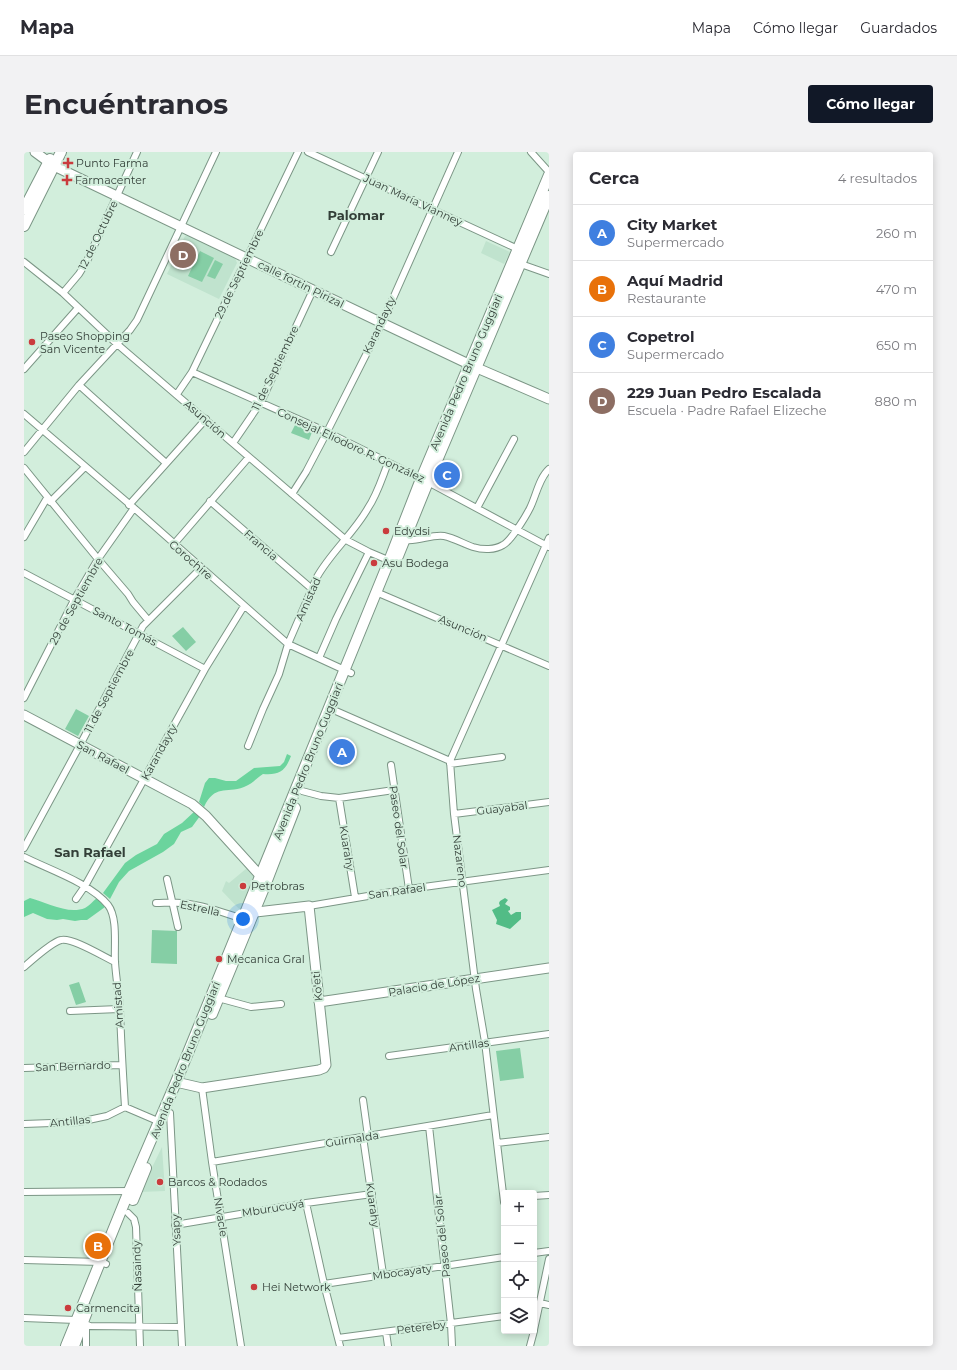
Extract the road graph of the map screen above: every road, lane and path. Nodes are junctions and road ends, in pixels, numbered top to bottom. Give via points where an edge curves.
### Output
1 (35, 152) edge
2 (53, 152) edge
3 (61, 152) edge
4 (137, 152) edge
5 (216, 152) edge
6 (298, 152) edge
7 (308, 152) edge
8 (378, 152) edge
9 (458, 152) edge
10 (531, 152) edge
11 (51, 164) junction
12 (549, 172) edge
13 (549, 175) edge
14 (366, 178) junction
15 (117, 196) junction
16 (549, 196) edge
17 (24, 209) edge
18 (432, 209) junction
19 (24, 226) edge
20 (180, 226) junction
21 (522, 250) junction
22 (331, 252) dead end
23 (247, 258) junction
24 (24, 262) edge
25 (516, 263) junction
26 (549, 274) edge
27 (313, 290) junction
28 (63, 294) junction
29 (78, 308) junction
30 (382, 323) junction
31 (117, 344) junction
32 (473, 366) junction
33 (24, 369) edge
34 (192, 372) junction
35 (79, 386) junction
36 (177, 394) junction
37 (549, 399) edge
38 (260, 402) junction
39 (24, 414) edge
40 (206, 419) junction
41 (43, 430) junction
42 (327, 432) junction
43 (514, 438) dead end
44 (233, 443) junction
45 (24, 452) edge
46 (249, 457) junction
47 (166, 463) junction
48 (388, 463) junction
49 (85, 467) junction
50 (24, 468) edge
51 (549, 469) edge
52 (425, 480) junction
53 (292, 494) junction
54 (49, 500) junction
55 (210, 501) junction
56 (131, 507) junction
57 (477, 508) junction
58 (516, 529) junction
59 (24, 537) edge
60 (549, 538) edge
61 (346, 540) junction
62 (405, 540) junction
63 (174, 544) junction
64 (547, 546) edge
65 (369, 552) junction
66 (98, 559) junction
67 (392, 562) junction
68 (201, 568) junction
69 (24, 573) edge
70 (312, 589) junction
71 (379, 594) junction
72 (74, 600) junction
73 (244, 606) junction
74 (148, 620) junction
75 (139, 633) junction
76 (288, 644) junction
77 (501, 644) junction
78 (319, 658) junction
79 (549, 666) edge
80 (205, 669) junction
81 (348, 671) junction
82 (24, 698) edge
83 (332, 709) junction
84 (24, 715) edge
85 (80, 745) junction
86 (248, 746) dead end
87 (502, 757) dead end
88 (450, 762) junction
89 (391, 765) dead end
90 (144, 779) junction
91 (394, 790) junction
92 (302, 791) junction
93 (339, 798) junction
94 (549, 802) edge
95 (454, 814) junction
96 (24, 848) edge
97 (24, 857) edge
98 (549, 870) edge
99 (167, 879) dead end
100 (263, 880) junction
101 (463, 882) junction
102 (85, 886) junction
103 (408, 889) junction
104 (355, 897) junction
105 (76, 899) dead end
106 (156, 903) dead end
107 (174, 903) junction
108 (309, 906) junction
109 (247, 915) junction
110 (178, 927) dead end
111 (115, 962) junction
112 (24, 967) edge
113 (549, 968) edge
114 (475, 978) junction
115 (218, 998) junction
116 (319, 1002) junction
117 (281, 1004) dead end
118 (120, 1009) junction
119 (70, 1011) dead end
120 (549, 1034) edge
121 (485, 1042) junction
122 (389, 1056) dead end
123 (122, 1065) junction
124 (24, 1068) edge
125 (179, 1083) junction
126 (202, 1088) junction
127 (363, 1100) dead end
128 (125, 1107) junction
129 (170, 1113) junction
130 (493, 1115) junction
131 (160, 1122) junction
132 (24, 1124) edge
133 (429, 1126) junction
134 (366, 1136) junction
135 (549, 1137) edge
136 (497, 1143) junction
137 (212, 1162) junction
138 (503, 1190) edge
139 (24, 1192) edge
140 (133, 1192) junction
141 (372, 1194) junction
142 (549, 1195) edge
143 (537, 1196) edge
144 (306, 1203) junction
145 (128, 1213) junction
146 (221, 1217) junction
147 (175, 1225) junction
148 (549, 1251) edge
149 (537, 1253) edge
150 (501, 1257) edge
151 (549, 1259) edge
152 (24, 1260) edge
153 (103, 1263) junction
154 (445, 1265) junction
155 (383, 1274) junction
156 (324, 1284) junction
157 (540, 1303) junction
158 (549, 1305) edge
159 (537, 1309) edge
160 (501, 1316) edge
161 (24, 1318) edge
162 (82, 1322) junction
163 (451, 1324) junction
164 (139, 1326) junction
165 (181, 1327) junction
166 (386, 1332) junction
167 (533, 1334) edge
168 (338, 1338) junction
169 (66, 1346) edge
170 (74, 1346) edge
171 (86, 1346) edge
172 (140, 1346) edge
173 (182, 1346) edge
174 (242, 1346) edge
175 (340, 1346) edge
176 (388, 1346) edge
177 (452, 1346) edge
178 (530, 1346) edge

1 - 11 street, calle fortin Pirizal
2 - 11 main road
3 - 11 main road
4 - 15 street, 12 de Octubre
5 - 20 street
6 - 23 street, 29 de Septiembre
7 - 14 street, Juan María Vianney
8 - 14 street
9 - 18 street, Karandayty
10 - 12 street
11 - 15 street, calle fortin Pirizal
11 - 17 main road
11 - 19 main road
13 - 21 main road, Avenida Pedro Bruno Guggiari
14 - 18 street, Juan María Vianney
14 - 22 street
15 - 20 street, calle fortin Pirizal
15 - 28 street, 12 de Octubre via 87,261
16 - 21 main road, Avenida Pedro Bruno Guggiari
18 - 21 street, Juan María Vianney
18 - 30 street, Karandayty
20 - 23 street, calle fortin Pirizal
20 - 31 street via 136,320
21 - 25 main road, Avenida Pedro Bruno Guggiari
23 - 27 street, calle fortin Pirizal
23 - 34 street, 29 de Septiembre
24 - 28 street, Asunción
25 - 26 street
25 - 32 main road, Avenida Pedro Bruno Guggiari
27 - 30 street, calle fortin Pirizal
27 - 38 street, 11 de Septiembre
28 - 29 street, Asunción
29 - 31 street, Asunción
29 - 33 street
30 - 32 street, calle fortin Pirizal
30 - 42 street, Karandayty
31 - 35 street
31 - 36 street, Asunción
32 - 37 street, calle fortin Pirizal
32 - 52 main road, Avenida Pedro Bruno Guggiari
34 - 36 street, 29 de Septiembre
34 - 38 street, Consejal Eliodoro R. González
35 - 41 street
35 - 47 street
36 - 40 street, Asunción
38 - 42 street, Consejal Eliodoro R. González
38 - 44 street, 11 de Septiembre
39 - 41 street, Corochire
40 - 44 street, Asunción
40 - 47 street, 29 de Septiembre
41 - 45 street
41 - 49 street, Corochire
42 - 48 street, Consejal Eliodoro R. González
42 - 53 street, Karandayty
43 - 57 street
44 - 46 street, Asunción
46 - 53 street, Asunción
46 - 55 street
47 - 56 street, 29 de Septiembre
48 - 52 street, Consejal Eliodoro R. González
48 - 61 street, Amistad via 368,509
49 - 54 street
49 - 56 street, Corochire
50 - 54 street
51 - 58 street
52 - 57 street, Consejal Eliodoro R. González
52 - 62 main road, Avenida Pedro Bruno Guggiari
52 - 67 main road, Avenida Pedro Bruno Guggiari
53 - 61 street, Asunción
54 - 59 street
54 - 66 street
55 - 63 street
55 - 70 street, Francia
56 - 63 street, Corochire
56 - 66 street, 29 de Septiembre
57 - 58 street, Consejal Eliodoro R. González
58 - 62 street via 502,546 487,549 445,536
58 - 64 street, Consejal Eliodoro R. González
60 - 64 street, Nazareno
61 - 65 street, Asunción
61 - 70 street, Amistad via 323,567
62 - 67 main road, Avenida Pedro Bruno Guggiari
63 - 68 street, Corochire
64 - 77 street, Nazareno
65 - 67 street, Asunción
65 - 78 street
66 - 72 street, 29 de Septiembre
66 - 74 street
67 - 71 main road, Avenida Pedro Bruno Guggiari
68 - 73 street, Corochire
68 - 74 street, 11 de Septiembre
69 - 72 street, Santo Tomás
70 - 76 street, Amistad
71 - 77 street, Asunción
71 - 81 main road, Avenida Pedro Bruno Guggiari
72 - 75 street, Santo Tomás
72 - 82 street, 29 de Septiembre
73 - 76 street, Corochire
73 - 80 street, Karandayty
74 - 75 street, 11 de Septiembre
75 - 80 street, Santo Tomás
75 - 85 street, 11 de Septiembre
76 - 78 street, Corochire
76 - 86 street, Amistad via 279,674
77 - 79 street, Asunción
77 - 88 street, Nazareno
78 - 81 street, Corochire
80 - 90 street, Karandayty
81 - 83 main road, Avenida Pedro Bruno Guggiari
83 - 88 street
83 - 92 main road, Avenida Pedro Bruno Guggiari
83 - 100 main road, Avenida Pedro Bruno Guggiari
84 - 85 street, San Rafael
85 - 90 street, San Rafael
85 - 96 street, 11 de Septiembre
87 - 88 street
88 - 95 street, Nazareno
89 - 91 street, Paseo del Solar
90 - 100 street, San Rafael via 192,804 206,816
90 - 102 street, Karandayty
91 - 93 street
91 - 103 street, Paseo del Solar
92 - 93 street
92 - 100 main road, Avenida Pedro Bruno Guggiari
93 - 104 street, Kuarahy
94 - 95 street, Guayabal
95 - 101 street, Nazareno
97 - 102 street
98 - 101 street, San Rafael
99 - 107 street
100 - 109 main road, Avenida Pedro Bruno Guggiari
101 - 103 street, San Rafael
101 - 114 street, Nazareno
102 - 105 street, Karandayty
102 - 111 street, Amistad via 97,894 113,916
103 - 104 street, San Rafael
104 - 108 street, San Rafael
106 - 107 street, Estrella
107 - 109 street, Estrella
107 - 110 street
108 - 109 street, San Rafael
108 - 116 street, Ko'eti
109 - 115 main road, Avenida Pedro Bruno Guggiari
109 - 125 main road, Avenida Pedro Bruno Guggiari
111 - 112 street via 74,941 63,939
111 - 118 street, Amistad
113 - 114 street, Palacio de López
114 - 116 street, Palacio de López
114 - 121 street, Nazareno
115 - 117 street via 251,1007
115 - 125 main road, Avenida Pedro Bruno Guggiari
116 - 126 street, Ko'eti via 326,1054 325,1066 318,1070
118 - 119 street
118 - 123 street, Amistad
120 - 121 street, Antillas
121 - 122 street, Antillas
121 - 130 street, Nazareno
123 - 124 street, San Bernardo
123 - 128 street, Amistad
125 - 126 street
125 - 129 main road, Avenida Pedro Bruno Guggiari
125 - 131 main road, Avenida Pedro Bruno Guggiari
126 - 137 street, Nivacle
127 - 134 street, Kuarahy
128 - 131 street
128 - 132 street, Antillas via 107,1116 79,1122
129 - 140 main road, Avenida Pedro Bruno Guggiari
129 - 147 street, Ysapy
130 - 133 street, Guirnalda
130 - 136 street, Nazareno
131 - 140 main road, Avenida Pedro Bruno Guggiari
133 - 134 street, Guirnalda
133 - 154 street, Paseo del Solar
134 - 137 street, Guirnalda
134 - 141 street, Kuarahy
135 - 136 street
136 - 138 street, Nazareno
137 - 146 street, Nivacle
139 - 140 street
140 - 145 main road, Avenida Pedro Bruno Guggiari
140 - 153 main road, Avenida Pedro Bruno Guggiari
141 - 144 street, Mburucuyá
141 - 155 street, Kuarahy
142 - 143 street
144 - 146 street, Mburucuyá
144 - 156 street
145 - 153 main road, Avenida Pedro Bruno Guggiari
145 - 164 street, Ñasaindy via 134,1219 136,1227
146 - 147 street, Mburucuyá
146 - 174 street, Nivacle
147 - 165 street, Ysapy
148 - 149 street
150 - 154 street, Mbocayaty
151 - 157 street
152 - 153 street
153 - 162 main road, Avenida Pedro Bruno Guggiari
154 - 155 street, Mbocayaty
154 - 163 street, Paseo del Solar
155 - 156 street, Mbocayaty
156 - 168 street
157 - 158 street
157 - 159 street
160 - 163 street, Petereby
161 - 162 street
162 - 164 street via 90,1326
162 - 169 main road, Avenida Pedro Bruno Guggiari
162 - 170 main road, Avenida Pedro Bruno Guggiari
162 - 171 street
163 - 166 street, Petereby
163 - 177 street, Paseo del Solar
164 - 165 street
164 - 172 street, Ñasaindy
165 - 173 street, Ysapy
166 - 168 street, Petereby
166 - 176 street
167 - 178 street
168 - 175 street

